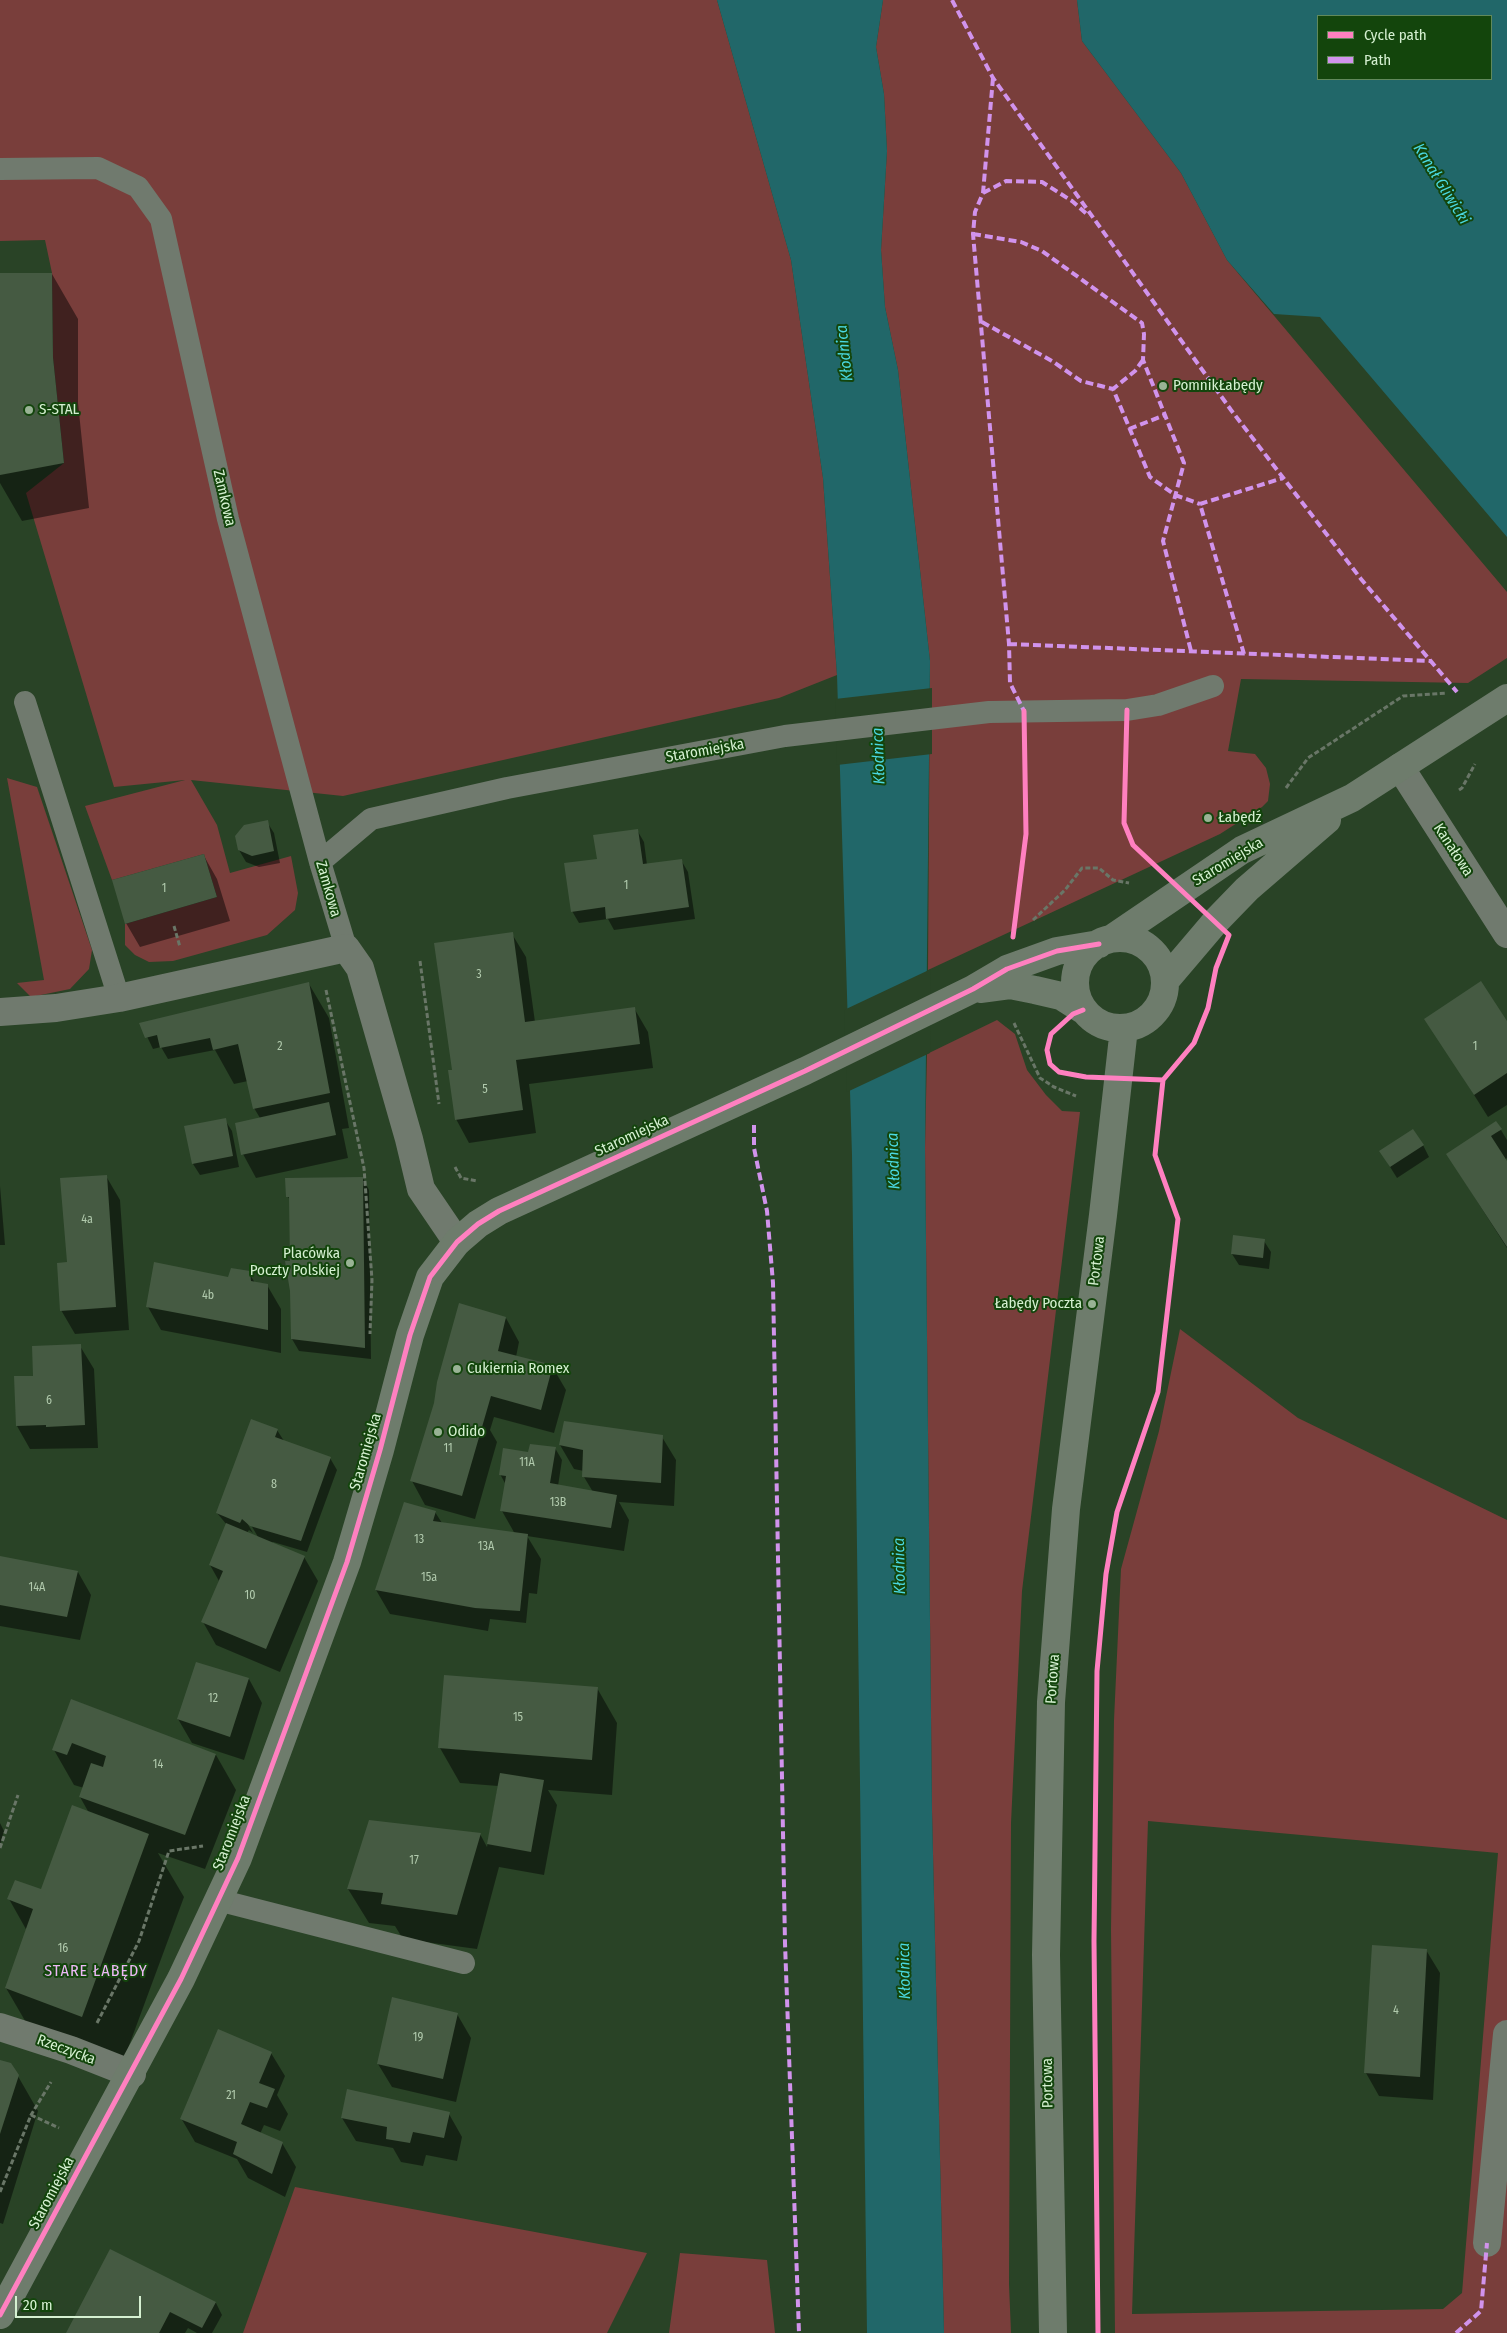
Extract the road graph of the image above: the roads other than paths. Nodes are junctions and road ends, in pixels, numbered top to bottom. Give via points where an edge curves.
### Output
1 (0, 169) edge
2 (1213, 686) dead end
3 (1507, 698) edge
4 (25, 702) dead end
5 (1400, 767) junction
6 (1352, 798) junction
7 (320, 862) junction
8 (1507, 934) edge
9 (1105, 942) junction
10 (346, 948) junction
11 (1165, 981) junction
12 (973, 989) junction
13 (119, 998) junction
14 (1084, 1010) junction
15 (0, 1012) edge
16 (1124, 1028) junction
17 (457, 1242) junction
18 (218, 1900) junction
19 (464, 1963) dead end
20 (0, 2027) edge
21 (1507, 2034) edge
22 (132, 2074) junction
23 (1487, 2243) dead end
24 (0, 2315) edge
25 (1053, 2333) edge

1 - 7 lane, Zamkowa via 98,168 138,187 160,219 228,519
2 - 7 lane, Staromiejska via 1158,705 1127,710 1024,711 785,736 507,788 371,819
3 - 5 street, Staromiejska
4 - 13 lane
5 - 6 street, Staromiejska
5 - 8 street, Kanałowa
6 - 9 street, Staromiejska via 1242,850
6 - 11 street, Staromiejska via 1247,889
7 - 10 lane, Zamkowa
9 - 11 street via 1125,938 1140,942 1162,968
9 - 12 street, Staromiejska via 1032,959
9 - 14 street via 1087,952 1076,973 1075,986
10 - 13 street
10 - 17 street, Zamkowa via 360,968 421,1189
11 - 16 street via 1160,1003 1154,1012 1135,1025
12 - 14 street, Staromiejska via 1010,985 1061,996
12 - 17 street, Staromiejska via 500,1211
13 - 15 street via 56,1008
14 - 16 street via 1103,1025
16 - 25 street, Portowa via 1066,1510 1051,1702 1046,1955
17 - 18 street, Staromiejska via 430,1277 410,1335 347,1562 238,1858
18 - 19 lane
18 - 22 street, Staromiejska
20 - 22 street, Rzeczycka
21 - 23 street
22 - 24 street, Staromiejska

